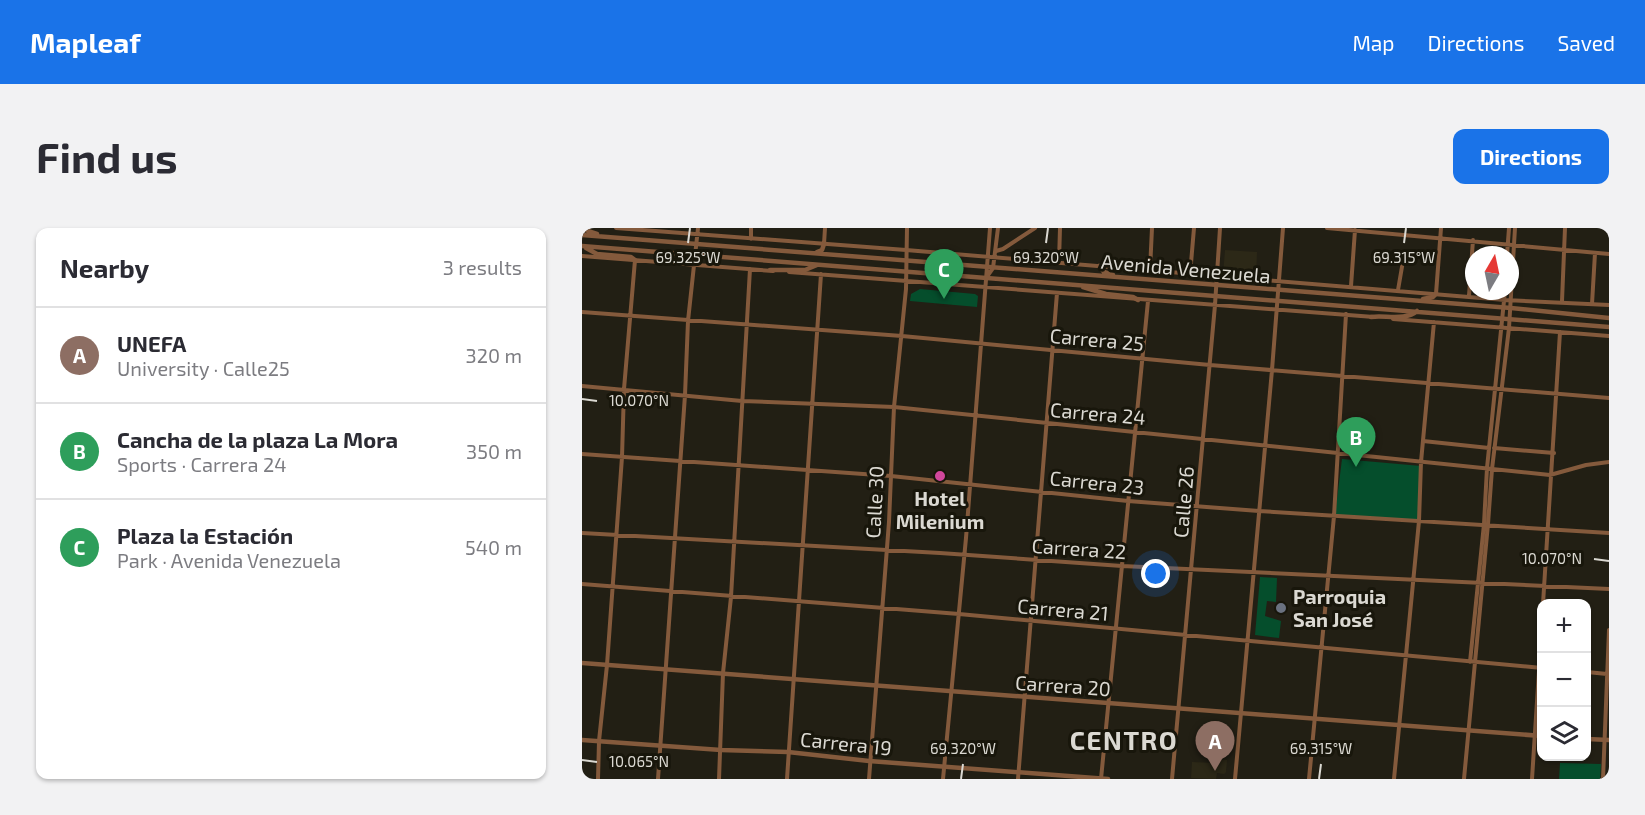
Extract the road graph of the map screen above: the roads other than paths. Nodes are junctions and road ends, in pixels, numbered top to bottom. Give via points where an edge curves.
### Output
1 (616, 228) edge
2 (698, 228) edge
3 (752, 228) edge
4 (825, 228) edge
5 (907, 228) edge
6 (990, 228) edge
7 (998, 228) edge
8 (1035, 228) edge
9 (1060, 228) edge
10 (1152, 228) edge
11 (1194, 228) edge
12 (1220, 228) edge
13 (1283, 228) edge
14 (1327, 228) edge
15 (1441, 228) edge
16 (1509, 228) edge
17 (1515, 228) edge
18 (1565, 228) edge
19 (582, 229) edge
20 (638, 229) edge
21 (1355, 229) edge
22 (582, 235) edge
23 (697, 235) junction
24 (1440, 238) junction
25 (635, 239) junction
26 (750, 239) junction
27 (1473, 240) junction
28 (824, 244) junction
29 (1508, 244) junction
30 (1514, 244) junction
31 (696, 245) junction
32 (583, 246) edge
33 (1473, 246) edge
34 (1003, 249) junction
35 (1563, 249) junction
36 (771, 250) junction
37 (906, 250) junction
38 (996, 251) junction
39 (1595, 252) junction
40 (1609, 254) edge
41 (695, 255) junction
42 (582, 256) edge
43 (988, 257) junction
44 (995, 257) junction
45 (1004, 258) junction
46 (635, 260) junction
47 (906, 261) junction
48 (1402, 261) dead end
49 (1059, 262) junction
50 (694, 265) junction
51 (818, 265) junction
52 (1099, 266) junction
53 (986, 267) junction
54 (993, 268) junction
55 (750, 269) junction
56 (770, 270) junction
57 (1150, 270) junction
58 (907, 272) junction
59 (821, 274) junction
60 (1190, 275) junction
61 (1217, 276) junction
62 (985, 278) junction
63 (1154, 280) junction
64 (1280, 280) junction
65 (906, 281) junction
66 (1078, 285) junction
67 (1216, 285) junction
68 (1351, 286) junction
69 (984, 287) junction
70 (1278, 290) junction
71 (1398, 291) junction
72 (1057, 293) junction
73 (1437, 294) junction
74 (1216, 296) junction
75 (1465, 297) edge
76 (1377, 298) junction
77 (1138, 300) junction
78 (1505, 300) edge
79 (1511, 300) joint
80 (1148, 301) junction
81 (1278, 301) junction
82 (1562, 301) junction
83 (1592, 304) junction
84 (1215, 305) junction
85 (1609, 305) edge
86 (1503, 308) junction
87 (1511, 308) junction
88 (1277, 311) junction
89 (1417, 311) junction
90 (582, 312) edge
91 (1346, 314) junction
92 (630, 315) junction
93 (1371, 317) junction
94 (1503, 318) junction
95 (1510, 318) junction
96 (1609, 318) edge
97 (688, 321) junction
98 (1434, 322) junction
99 (748, 325) junction
100 (1502, 327) junction
101 (1609, 327) edge
102 (1509, 328) junction
103 (817, 331) junction
104 (1560, 332) junction
105 (902, 336) junction
106 (1609, 336) edge
107 (981, 344) junction
108 (1054, 350) junction
109 (1143, 359) junction
110 (1210, 365) junction
111 (1272, 370) junction
112 (1343, 375) junction
113 (1428, 382) junction
114 (582, 386) edge
115 (1497, 388) junction
116 (624, 389) junction
117 (1556, 393) junction
118 (685, 395) junction
119 (1609, 398) edge
120 (742, 401) junction
121 (812, 402) junction
122 (894, 407) junction
123 (976, 415) junction
124 (1048, 423) junction
125 (1136, 432) junction
126 (1203, 438) junction
127 (1423, 441) junction
128 (1266, 445) junction
129 (1491, 448) junction
130 (1554, 453) junction
131 (582, 454) edge
132 (1338, 455) junction
133 (622, 457) junction
134 (681, 461) junction
135 (1421, 462) junction
136 (1609, 462) edge
137 (738, 464) junction
138 (1489, 469) junction
139 (807, 470) junction
140 (1550, 475) junction
141 (891, 476) junction
142 (970, 484) junction
143 (1043, 492) junction
144 (1128, 501) junction
145 (1198, 505) junction
146 (1259, 511) junction
147 (1334, 516) junction
148 (1419, 521) junction
149 (1486, 524) junction
150 (1546, 530) junction
151 (1609, 532) edge
152 (582, 533) edge
153 (616, 535) junction
154 (675, 539) junction
155 (734, 542) junction
156 (804, 546) junction
157 (886, 550) junction
158 (964, 555) junction
159 (1036, 559) junction
160 (1122, 566) junction
161 (1192, 569) junction
162 (1254, 572) junction
163 (1328, 575) junction
164 (1412, 580) junction
165 (1481, 583) junction
166 (582, 584) edge
167 (1544, 585) junction
168 (612, 586) junction
169 (1609, 589) edge
170 (672, 592) junction
171 (731, 597) junction
172 (1543, 599) edge
173 (799, 602) junction
174 (882, 608) junction
175 (959, 614) junction
176 (1031, 621) junction
177 (1117, 628) junction
178 (1609, 630) edge
179 (1187, 635) junction
180 (1249, 640) junction
181 (1323, 647) junction
182 (1407, 657) junction
183 (1472, 662) junction
184 (582, 663) edge
185 (607, 665) junction
186 (1537, 668) edge
187 (664, 670) junction
188 (1591, 672) edge
189 (723, 673) junction
190 (1608, 674) edge
191 (794, 680) junction
192 (876, 686) junction
193 (952, 691) junction
194 (1025, 698) junction
195 (1537, 702) edge
196 (1108, 704) junction
197 (1178, 709) junction
198 (1241, 714) junction
199 (1315, 719) junction
200 (1399, 727) junction
201 (1468, 732) junction
202 (1534, 736) junction
203 (1591, 739) edge
204 (582, 740) edge
205 (1607, 740) edge
206 (599, 741) junction
207 (661, 745) junction
208 (721, 750) junction
209 (788, 752) junction
210 (869, 761) junction
211 (944, 767) junction
212 (1019, 772) junction
213 (598, 779) edge
214 (658, 779) edge
215 (719, 779) edge
216 (787, 779) edge
217 (868, 779) edge
218 (943, 779) edge
219 (1018, 779) edge
220 (1101, 779) edge
221 (1108, 779) edge
222 (1172, 779) edge
223 (1235, 779) edge
224 (1309, 779) edge
225 (1394, 779) edge
226 (1464, 779) edge
227 (1532, 779) edge
228 (1603, 779) edge

1 - 20 street, Avenida Venezuela
2 - 23 street
3 - 26 street
4 - 28 street
5 - 37 street, Calle 30
6 - 43 street
7 - 38 street
8 - 34 street
9 - 49 street
10 - 57 street
11 - 60 street
12 - 61 street, Calle 26
13 - 64 street
14 - 21 street
15 - 24 street
16 - 29 street
17 - 30 street
18 - 35 street
19 - 25 street
20 - 23 street, Avenida Venezuela
21 - 24 street
21 - 68 street
22 - 25 street, Avenida Venezuela
23 - 26 street, Avenida Venezuela
23 - 31 street
24 - 27 street
24 - 73 street
25 - 31 street, Avenida Venezuela
26 - 28 street, Avenida Venezuela
27 - 29 street
27 - 33 street
28 - 36 street via 820,251 813,252
28 - 37 street, Avenida Venezuela
29 - 30 street
30 - 35 street
31 - 36 street, Avenida Venezuela
31 - 41 street
32 - 41 street, Avenida Venezuela
32 - 46 street via 597,254
34 - 38 street
34 - 45 street
35 - 39 street
35 - 82 street
36 - 47 street, Avenida Venezuela
37 - 43 street, Avenida Venezuela
37 - 47 street, Calle 30
38 - 44 street
39 - 40 street
39 - 83 street
41 - 50 street
41 - 51 street, Avenida Venezuela
42 - 46 street, Avenida Venezuela
43 - 44 street, Avenida Venezuela
43 - 53 street
44 - 45 street, Avenida Venezuela
44 - 54 street
45 - 49 street, Avenida Venezuela
46 - 50 street, Avenida Venezuela
46 - 92 street
47 - 53 street, Avenida Venezuela
47 - 58 street, Calle 30
48 - 71 street
49 - 52 street, Avenida Venezuela
50 - 55 street, Avenida Venezuela
50 - 97 street
51 - 56 street via 805,270
51 - 58 street, Avenida Venezuela
52 - 57 street, Avenida Venezuela
52 - 63 street via 1115,276
53 - 54 street, Avenida Venezuela
53 - 62 street
54 - 62 street
54 - 63 street, Avenida Venezuela
55 - 56 street, Avenida Venezuela
55 - 99 street
56 - 59 street, Avenida Venezuela
57 - 60 street, Avenida Venezuela
58 - 62 street, Avenida Venezuela
58 - 65 street, Calle 30
59 - 65 street, Avenida Venezuela
59 - 103 street
60 - 61 street, Avenida Venezuela
61 - 64 street, Avenida Venezuela
61 - 67 street, Calle 26
62 - 66 street, Avenida Venezuela
62 - 69 street
63 - 67 street, Avenida Venezuela
64 - 68 street, Avenida Venezuela
64 - 70 street
65 - 69 street, Avenida Venezuela
65 - 105 street, Calle 30
66 - 74 street, Avenida Venezuela
66 - 77 street
67 - 70 street, Avenida Venezuela
67 - 74 street, Calle 26
68 - 71 street, Avenida Venezuela
69 - 72 street, Avenida Venezuela
69 - 107 street
70 - 76 street, Avenida Venezuela
70 - 81 street
71 - 73 street, Avenida Venezuela
72 - 77 street, Avenida Venezuela
72 - 108 street
73 - 75 street, Avenida Venezuela
73 - 76 street via 1420,299
74 - 81 street, Avenida Venezuela
74 - 84 street, Calle 26
76 - 86 street, Avenida Venezuela
77 - 80 street, Avenida Venezuela
78 - 86 street
79 - 82 street, Avenida Venezuela
79 - 87 street
80 - 84 street, Avenida Venezuela
80 - 109 street
81 - 88 street
81 - 89 street, Avenida Venezuela
82 - 83 street, Avenida Venezuela
83 - 85 street, Avenida Venezuela
84 - 88 street, Avenida Venezuela
84 - 110 street, Calle 26
86 - 87 street, Avenida Venezuela
86 - 94 street
87 - 95 street
87 - 96 street, Avenida Venezuela
88 - 91 street, Avenida Venezuela
88 - 111 street
89 - 93 street via 1413,315
89 - 94 street, Avenida Venezuela
90 - 92 street, Carrera 25
91 - 93 street, Avenida Venezuela
91 - 112 street
92 - 97 street, Carrera 25
92 - 116 street
93 - 98 street, Avenida Venezuela
94 - 95 street, Avenida Venezuela
94 - 100 street
95 - 101 street, Avenida Venezuela
95 - 102 street
97 - 99 street, Carrera 25
97 - 118 street
98 - 100 street, Avenida Venezuela
98 - 113 street
99 - 103 street, Carrera 25
99 - 120 street
100 - 102 street, Avenida Venezuela
100 - 115 street
102 - 104 street, Avenida Venezuela
102 - 115 street
103 - 105 street, Carrera 25
103 - 121 street
104 - 106 street, Avenida Venezuela
104 - 117 street
105 - 107 street, Carrera 25
105 - 122 street, Calle 30
107 - 108 street, Carrera 25
107 - 123 street
108 - 109 street, Carrera 25
108 - 124 street
109 - 110 street, Carrera 25
109 - 125 street
110 - 111 street, Carrera 25
110 - 126 street, Calle 26
111 - 112 street, Carrera 25
111 - 128 street
112 - 113 street, Carrera 25
112 - 132 street
113 - 115 street, Carrera 25
113 - 127 street
114 - 116 street, Carrera 24
115 - 117 street, Carrera 25
115 - 129 street
116 - 118 street, Carrera 24
116 - 133 street
117 - 119 street, Carrera 25
117 - 130 street
118 - 120 street, Carrera 24
118 - 134 street
120 - 121 street, Carrera 24
120 - 137 street
121 - 122 street, Carrera 24
121 - 139 street
122 - 123 street, Carrera 24
122 - 141 street, Calle 30
123 - 124 street, Carrera 24
123 - 142 street
124 - 125 street, Carrera 24
124 - 143 street
125 - 126 street, Carrera 24
125 - 144 street
126 - 128 street, Carrera 24
126 - 145 street, Calle 26
127 - 129 street
127 - 135 street
128 - 132 street, Carrera 24
128 - 146 street
129 - 130 street
129 - 138 street
130 - 140 street
131 - 133 street, Carrera 23
132 - 135 street, Carrera 24
132 - 147 street
133 - 134 street, Carrera 23
133 - 153 street
134 - 137 street, Carrera 23
134 - 154 street
135 - 138 street, Carrera 24
135 - 148 street
136 - 140 street, Carrera 24
137 - 139 street, Carrera 23
137 - 155 street
138 - 140 street, Carrera 24
138 - 149 street
139 - 141 street, Carrera 23
139 - 156 street
140 - 150 street
141 - 142 street, Carrera 23
141 - 157 street, Calle 30
142 - 143 street, Carrera 23
142 - 158 street
143 - 144 street, Carrera 23
143 - 159 street
144 - 145 street, Carrera 23
144 - 160 street
145 - 146 street, Carrera 23
145 - 161 street, Calle 26
146 - 147 street, Carrera 23
146 - 162 street
147 - 148 street, Carrera 23
147 - 163 street
148 - 149 street, Carrera 23
148 - 164 street
149 - 150 street, Carrera 23
149 - 165 street
150 - 151 street, Carrera 23
150 - 167 street
152 - 153 street, Carrera 22
153 - 154 street, Carrera 22
153 - 168 street
154 - 155 street, Carrera 22
154 - 170 street
155 - 156 street, Carrera 22
155 - 171 street
156 - 157 street, Carrera 22
156 - 173 street
157 - 158 street, Carrera 22
157 - 174 street, Calle 30
158 - 159 street, Carrera 22
158 - 175 street
159 - 160 street, Carrera 22
159 - 176 street
160 - 161 street, Carrera 22
160 - 177 street
161 - 162 street, Carrera 22
161 - 179 street, Calle 26
162 - 163 street, Carrera 22
162 - 180 street
163 - 164 street, Carrera 22
163 - 181 street
164 - 165 street, Carrera 22
164 - 182 street
165 - 167 street, Carrera 22
165 - 183 street
166 - 168 street, Carrera 21
167 - 169 street, Carrera 22
167 - 172 street
168 - 170 street, Carrera 21
168 - 185 street
170 - 171 street, Carrera 21
170 - 187 street
171 - 173 street, Carrera 21
171 - 189 street
173 - 174 street, Carrera 21
173 - 191 street
174 - 175 street, Carrera 21
174 - 192 street, Calle 30
175 - 176 street, Carrera 21
175 - 193 street
176 - 177 street, Carrera 21
176 - 194 street
177 - 179 street, Carrera 21
177 - 196 street
178 - 190 street
179 - 180 street, Carrera 21
179 - 197 street, Calle 26
180 - 181 street, Carrera 21
180 - 198 street
181 - 182 street, Carrera 21
181 - 199 street
182 - 183 street, Carrera 21
182 - 200 street
183 - 186 street, Carrera 21
183 - 201 street
184 - 185 street, Carrera 20
185 - 187 street, Carrera 20
185 - 206 street
187 - 189 street, Carrera 20
187 - 207 street
188 - 190 street
189 - 191 street, Carrera 20
189 - 208 street
190 - 205 street
191 - 192 street, Carrera 20
191 - 209 street
192 - 193 street, Carrera 20
192 - 210 street, Calle 30
193 - 194 street, Carrera 20
193 - 211 street
194 - 196 street, Carrera 20
194 - 212 street
195 - 202 street
196 - 197 street, Carrera 20
196 - 220 street
197 - 198 street, Carrera 20
197 - 222 street, Calle 26
198 - 199 street, Carrera 20
198 - 223 street
199 - 200 street, Carrera 20
199 - 224 street
200 - 201 street, Carrera 20
200 - 225 street
201 - 202 street, Carrera 20
201 - 226 street
202 - 227 street
203 - 205 street
204 - 206 street, Carrera 19
205 - 228 street
206 - 207 street, Carrera 19
206 - 213 street
207 - 208 street, Carrera 19
207 - 214 street
208 - 209 street, Carrera 19
208 - 215 street
209 - 210 street, Carrera 19
209 - 216 street
210 - 211 street, Carrera 19
210 - 217 street, Calle 30
211 - 212 street, Carrera 19
211 - 218 street
212 - 219 street
212 - 220 street, Carrera 19
220 - 221 street, Carrera 19

